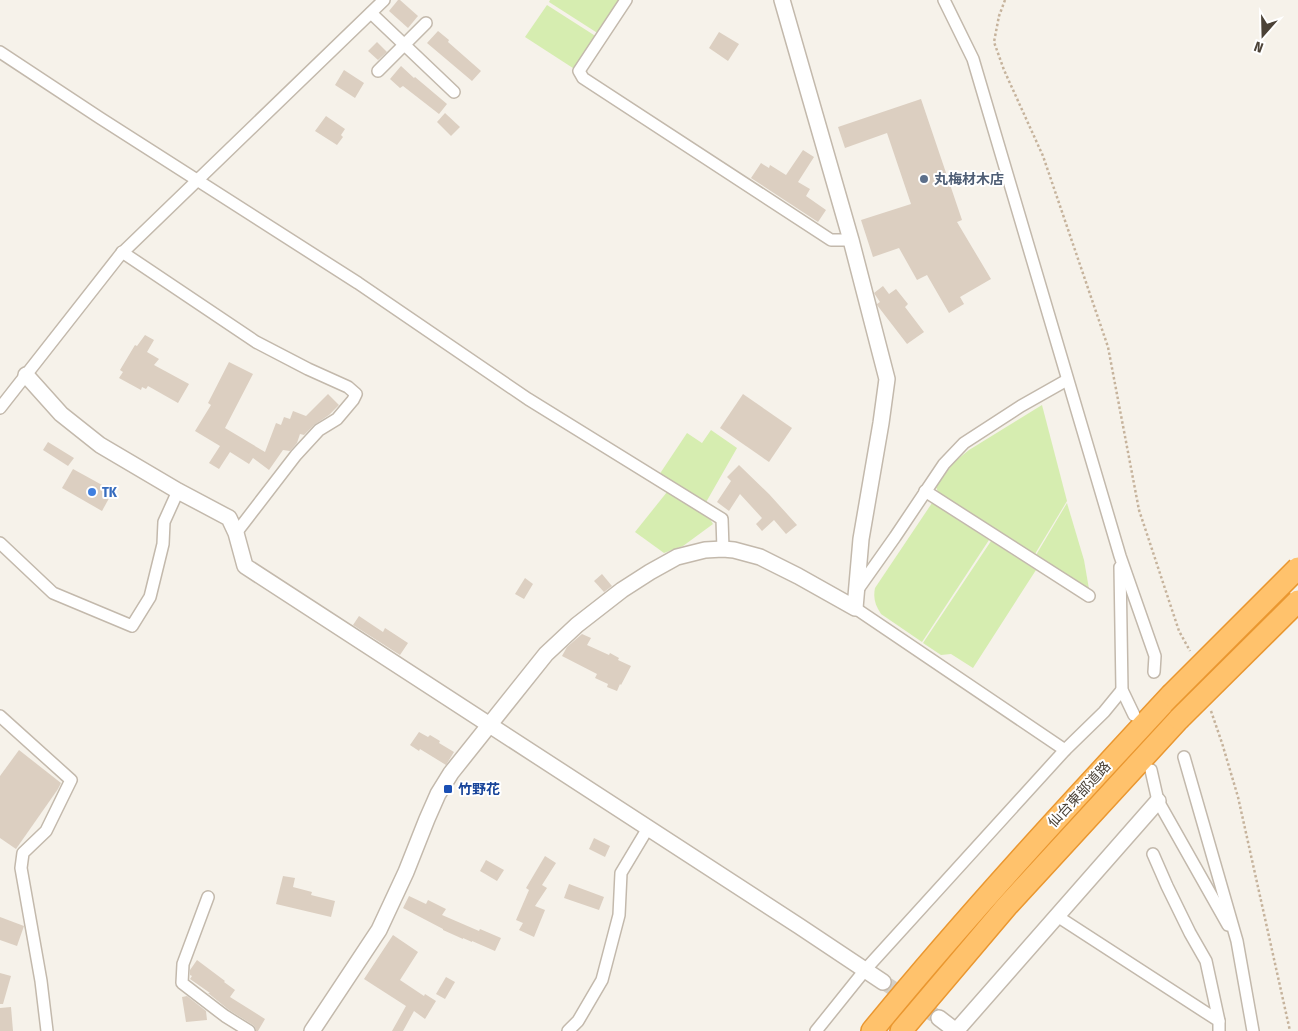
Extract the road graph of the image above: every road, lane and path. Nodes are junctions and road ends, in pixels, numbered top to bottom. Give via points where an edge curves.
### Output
1 (384, 0) edge
2 (626, 0) edge
3 (782, 0) edge
4 (944, 0) edge
5 (1005, 0) edge
6 (371, 13) junction
7 (426, 23) dead end
8 (404, 44) junction
9 (0, 52) edge
10 (378, 71) dead end
11 (454, 92) dead end
12 (197, 180) junction
13 (852, 240) junction
14 (122, 252) junction
15 (26, 375) junction
16 (1067, 380) junction
17 (0, 408) edge
18 (178, 491) junction
19 (925, 491) junction
20 (236, 533) junction
21 (0, 544) edge
22 (723, 549) junction
23 (1120, 556) junction
24 (1298, 568) edge
25 (1089, 596) dead end
26 (855, 601) junction
27 (1298, 601) edge
28 (1193, 658) dead end
29 (1154, 672) dead end
30 (1122, 690) junction
31 (1209, 705) dead end
32 (0, 716) edge
33 (1134, 716) dead end
34 (489, 725) junction
35 (1065, 750) junction
36 (1184, 758) dead end
37 (1151, 770) dead end
38 (1158, 801) junction
39 (648, 828) junction
40 (1153, 854) dead end
41 (208, 897) dead end
42 (1057, 916) junction
43 (1237, 941) junction
44 (865, 970) junction
45 (883, 982) tunnel mouth
46 (939, 1018) tunnel mouth
47 (1219, 1026) edge
48 (47, 1031) edge
49 (249, 1031) edge
50 (312, 1031) edge
51 (568, 1031) edge
52 (816, 1031) edge
53 (872, 1031) edge
54 (901, 1031) edge
55 (957, 1031) edge
56 (1253, 1031) edge
57 (1290, 1031) edge

1 - 6 street
2 - 13 street via 579,71 583,78 831,240
3 - 13 street
4 - 16 street via 973,60
5 - 28 path via 994,42 1043,156 1108,347 1139,510 1179,631
6 - 8 street
6 - 12 street
7 - 8 street
8 - 10 street
8 - 11 street
9 - 12 street
12 - 14 street
12 - 22 street via 358,283 528,399 722,519
13 - 26 street via 887,379 861,539
14 - 15 street
14 - 20 street via 256,342 348,387 356,394 337,419 319,430 296,455
15 - 17 street
15 - 18 street via 61,414 100,445
16 - 19 street via 964,443
16 - 23 street
18 - 20 street via 229,518
18 - 21 street via 164,522 163,544 150,597 132,626 54,592
19 - 25 street
19 - 26 street
20 - 34 street via 244,566
22 - 26 street via 760,556
22 - 34 street via 677,557 622,590 546,654
23 - 29 street via 1155,656
23 - 30 street
24 - 53 highway, 仙台東部道路, bridge via 1066,808
26 - 35 street
27 - 54 highway, 仙台東部道路, bridge via 1179,719 1007,906
30 - 33 street
30 - 35 street
31 - 57 path via 1238,797
32 - 48 street via 71,780 46,831 23,853 21,868
34 - 39 street
34 - 50 street via 438,794 379,930
35 - 44 street
36 - 43 street
37 - 38 street
38 - 42 street
38 - 43 street
39 - 44 street
39 - 51 street via 622,873 619,915 602,980 578,1022
40 - 47 street via 1206,961
41 - 49 street via 183,964 182,984
42 - 47 street
42 - 55 street
43 - 56 street
44 - 45 street
44 - 52 street
46 - 55 street

